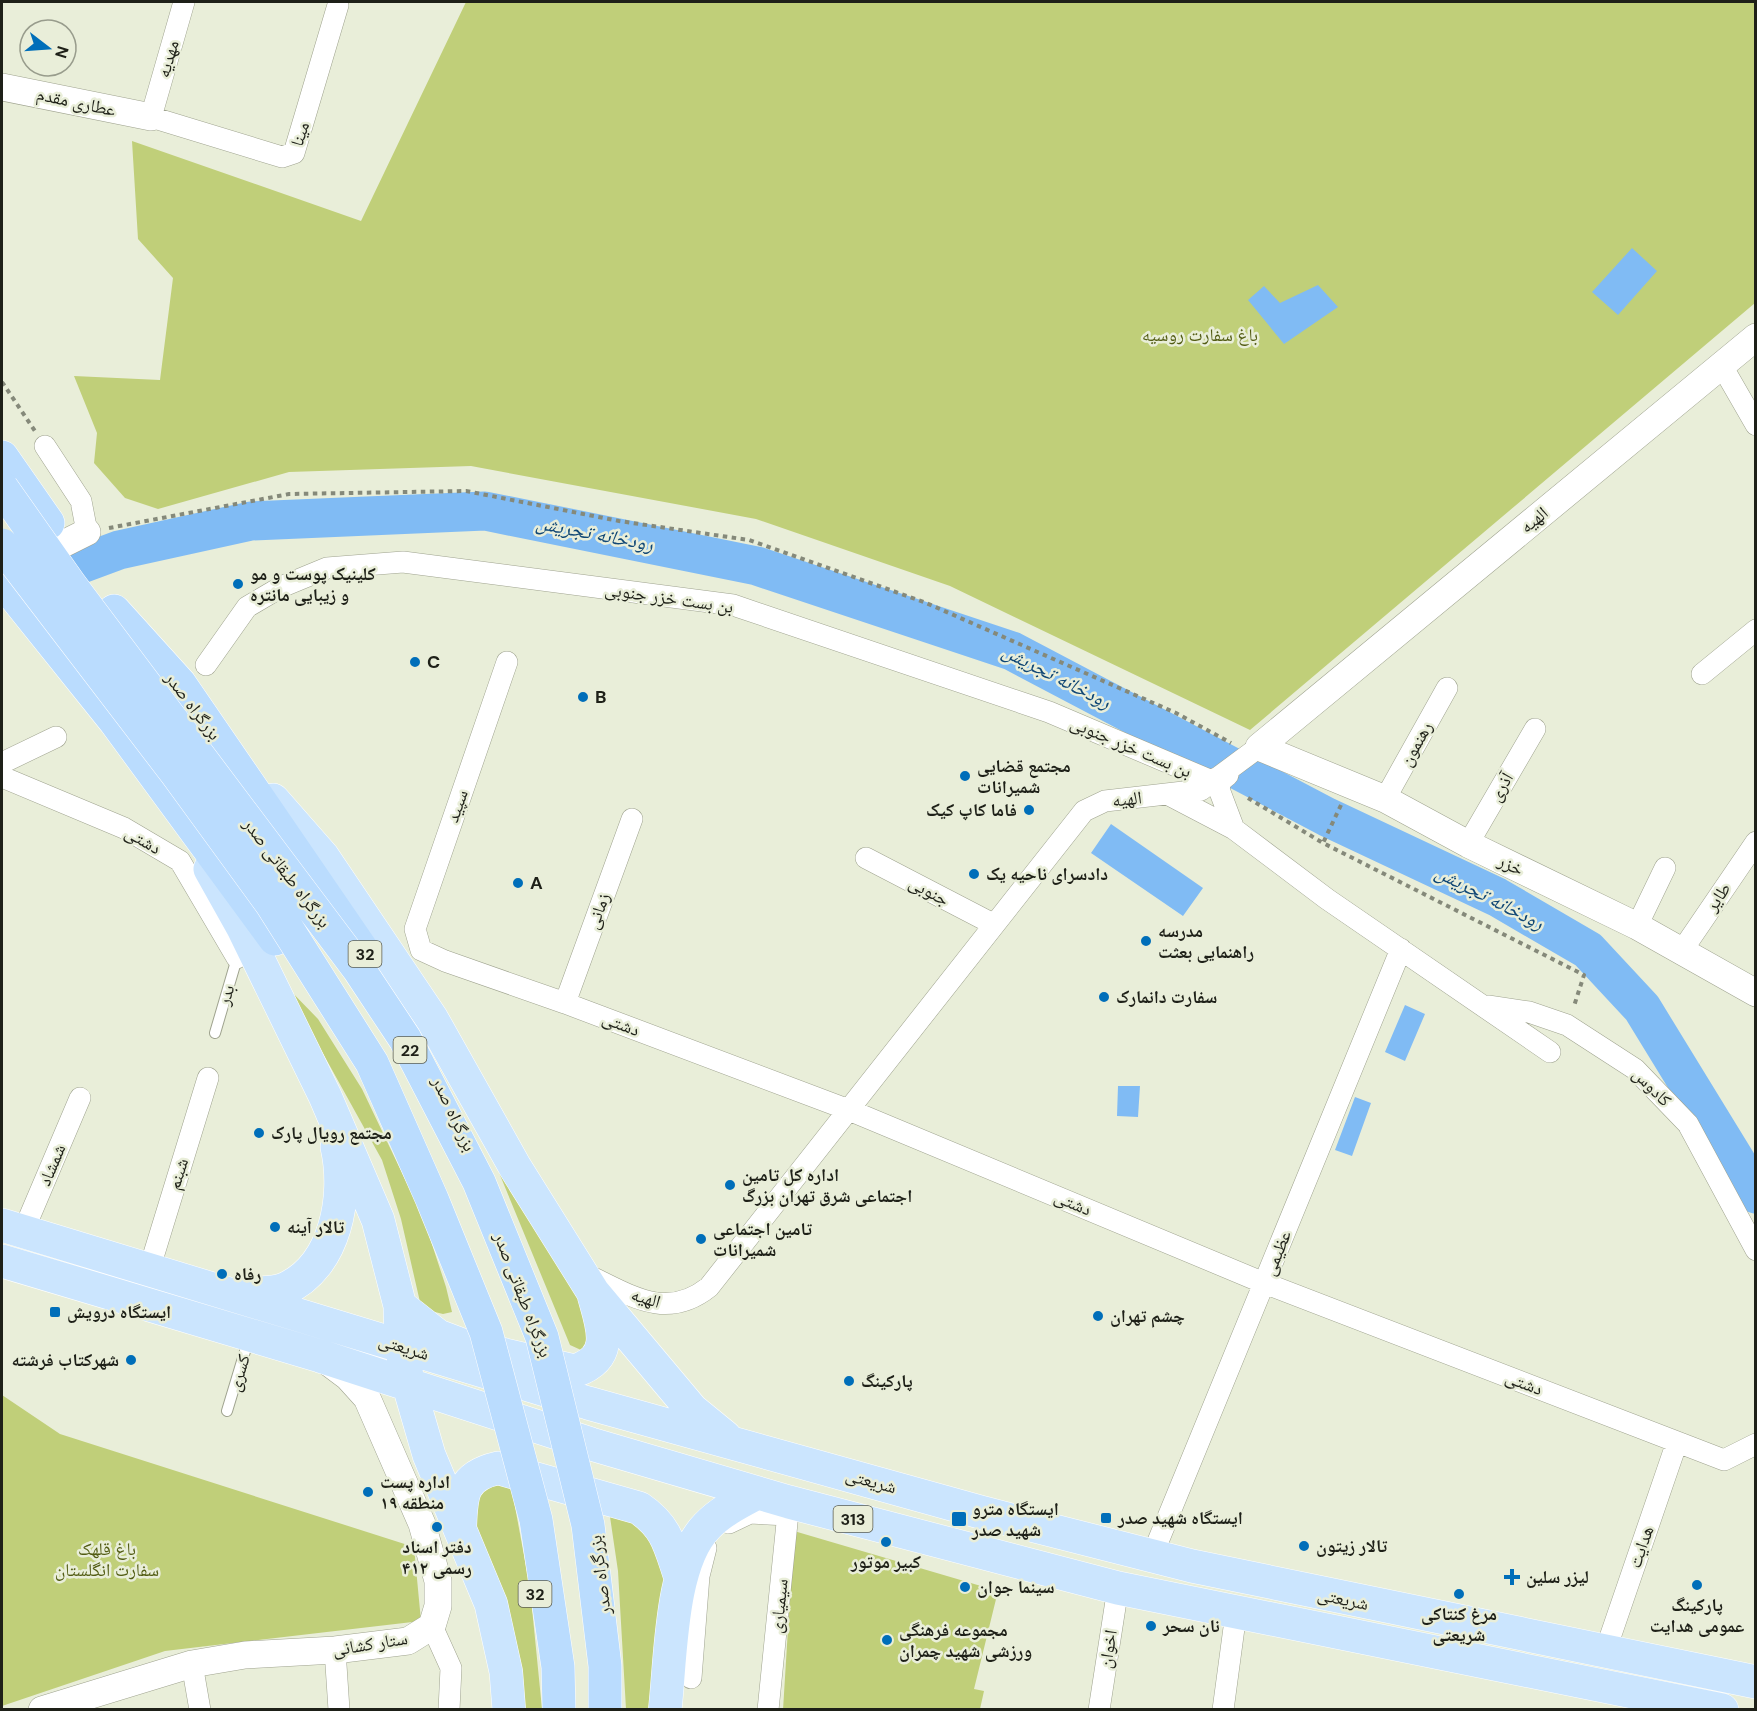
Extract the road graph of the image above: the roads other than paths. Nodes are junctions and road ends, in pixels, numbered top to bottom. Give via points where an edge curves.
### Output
1 (184, 2) edge
2 (338, 5) dead end
3 (2, 87) edge
4 (151, 117) junction
5 (1755, 337) edge
6 (1722, 366) junction
7 (1755, 424) edge
8 (45, 446) road end
9 (2, 457) edge
10 (2, 488) edge
11 (87, 532) joint
12 (2, 545) edge
13 (2, 575) edge
14 (2, 580) edge
15 (1755, 630) edge
16 (507, 662) dead end
17 (206, 665) dead end
18 (1702, 674) dead end
19 (1447, 688) dead end
20 (1535, 729) dead end
21 (56, 736) dead end
22 (216, 736) junction
23 (1256, 750) junction
24 (2, 763) edge
25 (2, 777) edge
26 (1216, 783) junction
27 (164, 786) junction
28 (1169, 795) junction
29 (1385, 799) junction
30 (632, 819) dead end
31 (1234, 830) junction
32 (1755, 842) edge
33 (1468, 844) junction
34 (866, 858) dead end
35 (1665, 868) dead end
36 (993, 924) junction
37 (1637, 926) junction
38 (422, 950) joint
39 (1401, 950) junction
40 (1681, 952) junction
41 (237, 958) joint
42 (1755, 993) edge
43 (565, 1003) junction
44 (1481, 1005) junction
45 (215, 1033) dead end
46 (1550, 1052) dead end
47 (208, 1078) dead end
48 (325, 1096) junction
49 (80, 1098) dead end
50 (849, 1110) junction
51 (12, 1228) edge
52 (1755, 1251) edge
53 (2, 1261) edge
54 (149, 1270) junction
55 (587, 1282) junction
56 (1264, 1283) junction
57 (222, 1292) junction
58 (400, 1306) junction
59 (308, 1318) junction
60 (250, 1335) junction
61 (400, 1346) junction
62 (309, 1352) junction
63 (409, 1386) junction
64 (227, 1411) dead end
65 (1677, 1442) junction
66 (734, 1444) junction
67 (1755, 1444) edge
68 (757, 1493) junction
69 (789, 1508) junction
70 (459, 1527) junction
71 (1152, 1556) junction
72 (680, 1576) junction
73 (1118, 1588) junction
74 (1236, 1613) junction
75 (432, 1626) junction
76 (335, 1650) junction
77 (1605, 1652) junction
78 (192, 1665) junction
79 (691, 1678) dead end
80 (1755, 1682) edge
81 (52, 1708) edge
82 (200, 1710) edge
83 (339, 1710) edge
84 (449, 1710) edge
85 (508, 1710) edge
86 (550, 1710) edge
87 (559, 1710) edge
88 (605, 1710) edge
89 (612, 1710) edge
90 (665, 1710) edge
91 (768, 1710) edge
92 (1099, 1710) edge
93 (1222, 1710) edge
94 (1722, 1710) edge

1 - 4 street, مهدیه
2 - 4 street, مینا via 294,153 289,156
3 - 4 street, عطاری مقدم
5 - 6 street, الهیه
6 - 7 street
6 - 23 street, الهیه
8 - 11 street via 81,501
9 - 22 highway, بزرگراه صدر / 32 via 114,612 180,684
10 - 88 highway, بزرگراه طبقاتی صدر / 22, bridge via 358,969 405,1039 479,1182 542,1337 588,1525 605,1666
11 - 13 street
12 - 87 highway, بزرگراه طبقاتی صدر / 22, bridge via 272,903 372,1063 486,1332 536,1520 558,1667
14 - 27 highway, 32
15 - 18 street
16 - 38 street, سپید via 415,929
17 - 26 street, بن بست خزر جنوبی via 248,607 281,586 327,568 403,562 733,605 1049,712
19 - 29 street, رهنمون
20 - 33 street, آذری
21 - 24 street
22 - 55 main road via 323,857 432,1019 515,1167
22 - 89 highway, بزرگراه صدر / 32 via 416,1031 484,1179 549,1336 594,1523 611,1665
23 - 26 street, الهیه
23 - 29 street, خزر
25 - 41 street, دشتی via 124,828 180,861
26 - 28 street, الهیه via 1190,793
26 - 31 street
27 - 48 main road via 243,928
27 - 86 highway, 32 via 259,915 362,1069 426,1202 479,1330 550,1668
28 - 31 street, کادوس
28 - 36 street, الهیه via 1105,801 1084,811
29 - 33 street, خزر
30 - 43 street, زمانی
31 - 39 street, کادوس
32 - 40 street, طایر
33 - 37 street, خزر
34 - 36 street, جنوبی
35 - 37 street
36 - 50 street, الهیه
37 - 40 street, خزر
38 - 43 street, دشتی via 445,962
39 - 44 street, کادوس
39 - 56 street, عظیمی
40 - 42 street, خزر
41 - 45 lane, بدر
43 - 50 street, دشتی
44 - 46 street, کادوس
44 - 52 street, کادوس via 1529,1012 1567,1025 1635,1069 1688,1124
47 - 54 street, شبنم
48 - 57 main road via 338,1155 340,1196 334,1229 321,1257 285,1289 266,1293
48 - 58 main road via 378,1220
49 - 51 street, شمشاد
50 - 55 street, الهیه via 709,1287 695,1298 680,1304 660,1304
50 - 56 street, دشتی
51 - 54 main road, شریعتی / 313
53 - 60 main road, شریعتی / 313
54 - 57 main road, شریعتی / 313
55 - 58 main road via 604,1328 603,1347 588,1366 575,1371 462,1345 438,1336
55 - 66 main road via 692,1410
56 - 65 street, دشتی
56 - 71 street, عظیمی
57 - 59 main road, شریعتی / 313
58 - 61 main road
59 - 61 main road, شریعتی / 313
59 - 62 main road
60 - 62 main road, شریعتی / 313
60 - 64 lane, کسری
61 - 63 main road
61 - 66 main road, شریعتی / 313
62 - 63 main road, شریعتی / 313
62 - 75 street, ستار کشانی via 348,1377 366,1398 422,1524 438,1581 438,1606
63 - 68 main road, شریعتی / 313
63 - 70 main road via 429,1455
65 - 67 street, دشتی via 1724,1460
65 - 77 street, هدایت
66 - 71 main road, شریعتی / 313
68 - 69 main road, شریعتی / 313
68 - 72 main road via 707,1526 690,1549
69 - 73 main road, شریعتی / 313
69 - 79 street via 736,1518 717,1531 704,1550
69 - 91 street, سیمیاری
70 - 72 main road via 461,1500 468,1483 480,1472 498,1468 639,1508 665,1532
70 - 85 main road via 491,1604 506,1672
71 - 77 main road, شریعتی / 313
72 - 90 main road
73 - 74 main road, شریعتی / 313
73 - 92 street, اخوان
74 - 93 street
74 - 94 main road, شریعتی / 313
75 - 76 street, ستار کشانی via 408,1641
75 - 84 street via 451,1668
76 - 78 street, ستار کشانی via 245,1655
76 - 83 street
77 - 80 main road, شریعتی / 313
78 - 81 street, ستار کشانی
78 - 82 street

